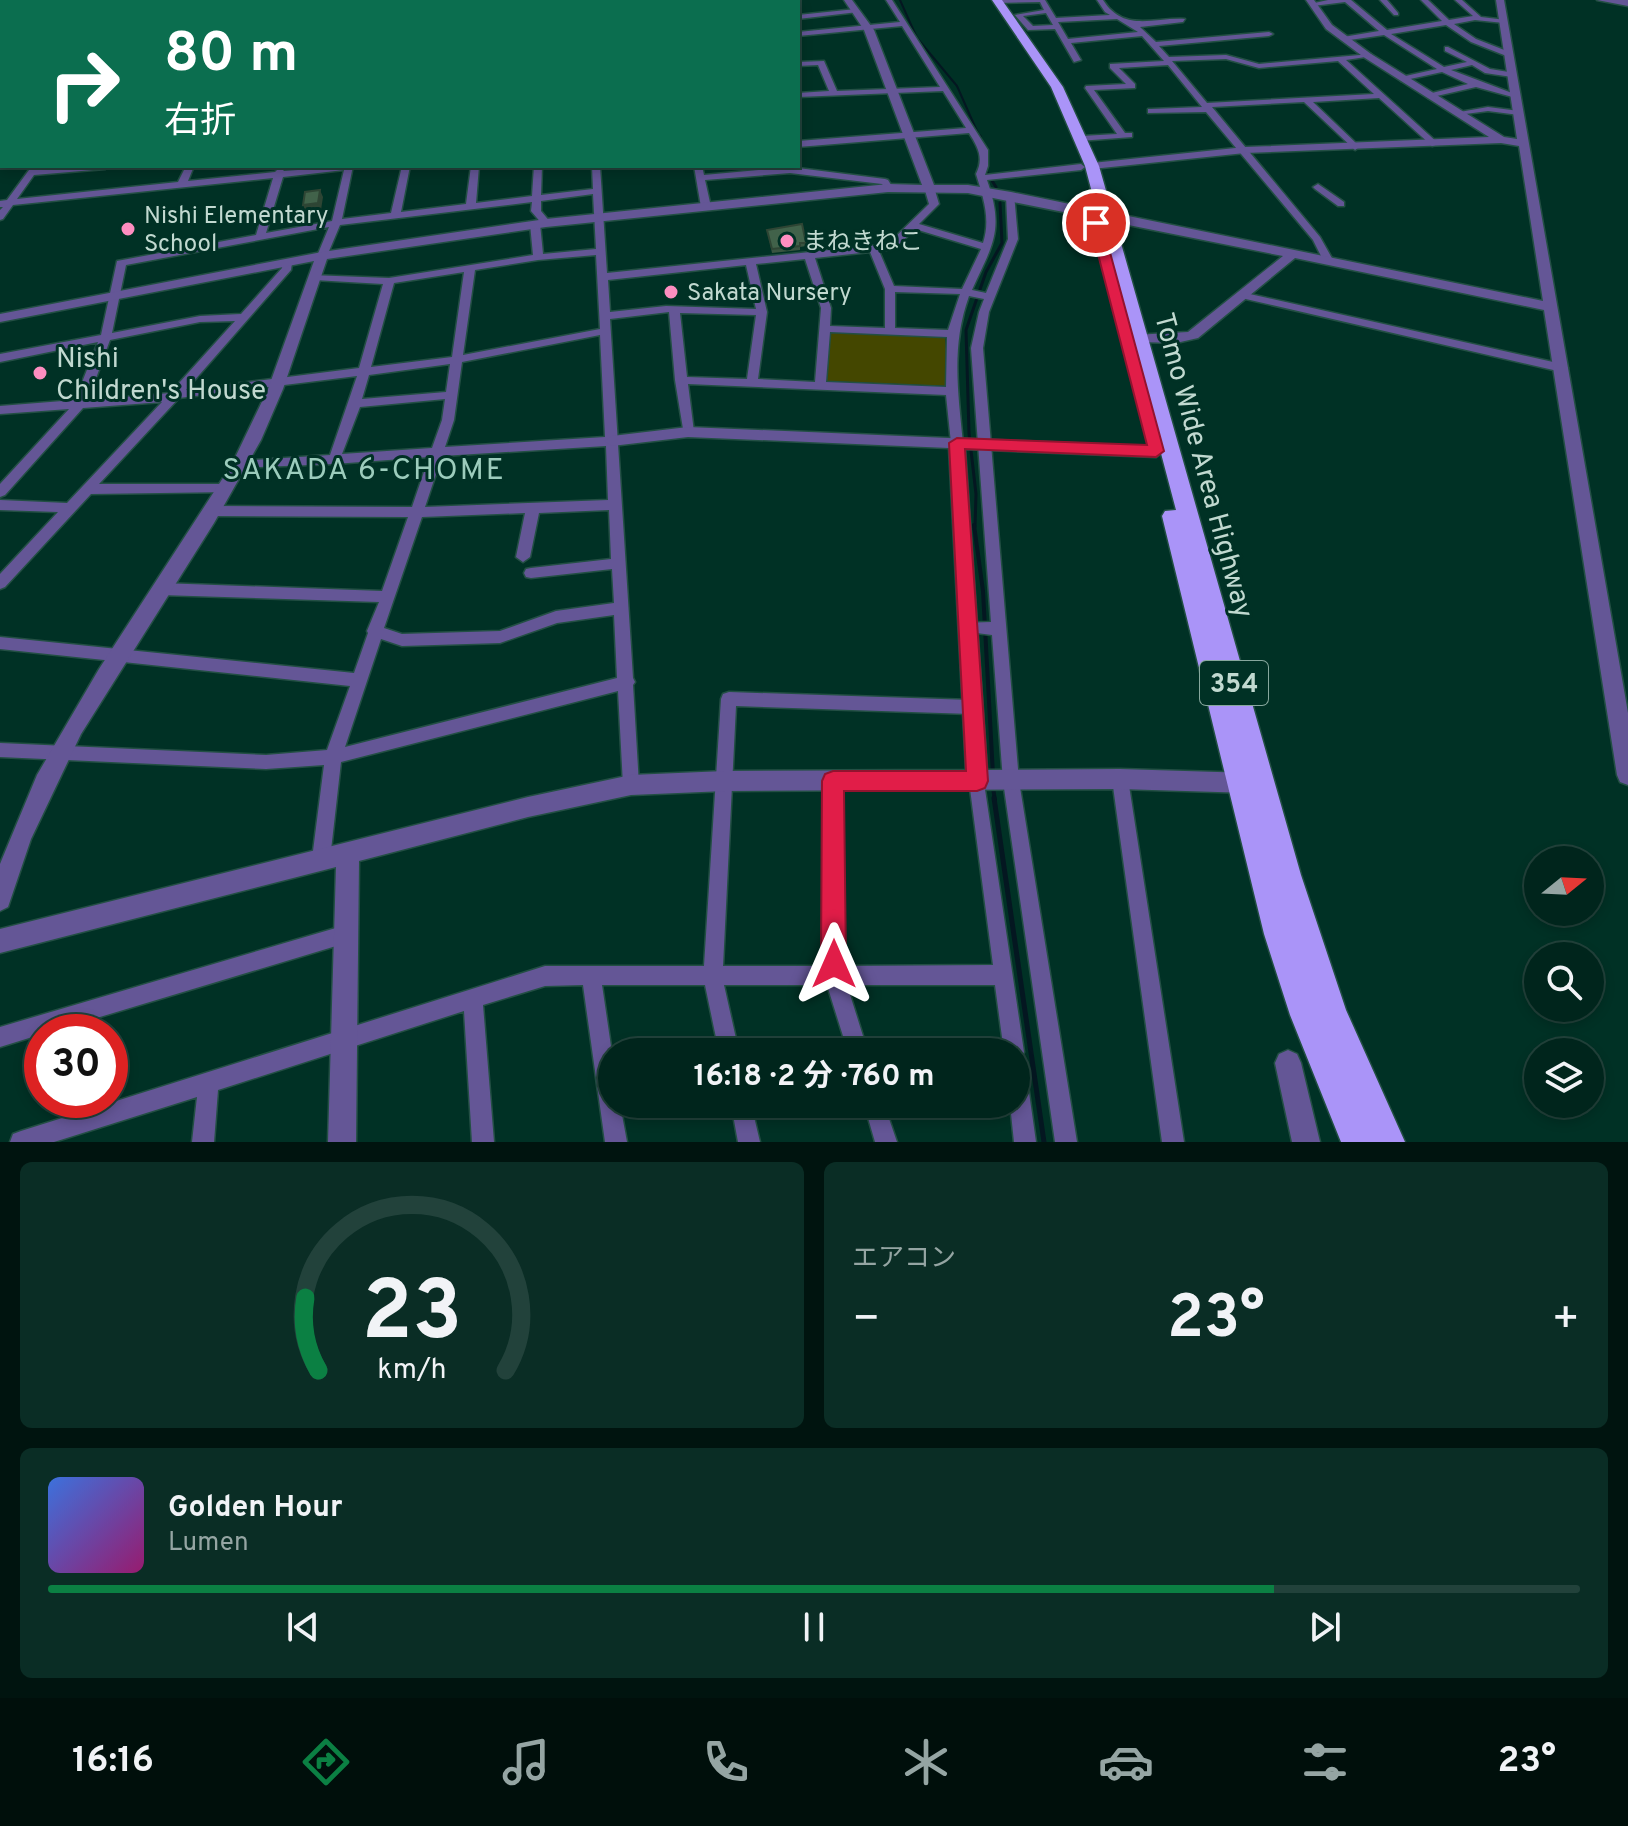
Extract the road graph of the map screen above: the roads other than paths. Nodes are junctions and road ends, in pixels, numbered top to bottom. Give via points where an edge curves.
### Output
1 (848, 0) edge
2 (889, 0) edge
3 (1100, 0) edge
4 (1345, 0) edge
5 (1383, 0) edge
6 (1424, 0) edge
7 (1458, 0) edge
8 (1500, 0) edge
9 (1601, 0) edge
10 (995, 1) edge
11 (1312, 2) edge
12 (1628, 3) edge
13 (811, 8) dead end
14 (856, 11) junction
15 (1049, 11) junction
16 (1160, 11) dead end
17 (1396, 14) dead end
18 (816, 15) junction
19 (800, 17) edge
20 (1118, 17) junction
21 (1478, 17) junction
22 (1183, 20) dead end
23 (1504, 21) junction
24 (1170, 22) junction
25 (1055, 23) junction
26 (1445, 23) junction
27 (904, 24) junction
28 (1134, 25) junction
29 (1409, 25) junction
30 (867, 27) junction
31 (1383, 33) junction
32 (800, 34) edge
33 (1144, 34) junction
34 (1269, 34) dead end
35 (1429, 38) dead end
36 (1346, 39) junction
37 (1065, 41) junction
38 (1154, 44) junction
39 (1448, 49) dead end
40 (1509, 55) junction
41 (1368, 56) junction
42 (1339, 58) junction
43 (1077, 60) dead end
44 (1169, 61) junction
45 (1473, 63) junction
46 (800, 64) edge
47 (1443, 69) junction
48 (1512, 75) junction
49 (1404, 79) junction
50 (1473, 85) junction
51 (944, 89) junction
52 (892, 91) junction
53 (834, 94) junction
54 (800, 95) edge
55 (1380, 96) junction
56 (1431, 96) junction
57 (1516, 96) junction
58 (1306, 100) junction
59 (1208, 107) junction
60 (1151, 111) dead end
61 (1458, 113) junction
62 (1519, 113) junction
63 (972, 130) junction
64 (909, 134) junction
65 (1082, 139) junction
66 (1501, 140) junction
67 (1524, 143) junction
68 (800, 144) edge
69 (1435, 144) junction
70 (1355, 147) junction
71 (1245, 150) junction
72 (1087, 166) junction
73 (58, 168) edge
74 (189, 168) edge
75 (325, 168) edge
76 (348, 168) edge
77 (406, 168) edge
78 (475, 168) edge
79 (538, 168) edge
80 (596, 168) edge
81 (698, 168) edge
82 (790, 168) edge
83 (34, 169) edge
84 (280, 170) edge
85 (701, 178) junction
86 (981, 178) junction
87 (181, 186) junction
88 (929, 187) junction
89 (1318, 187) dead end
90 (888, 188) junction
91 (596, 191) junction
92 (987, 192) junction
93 (1011, 196) junction
94 (537, 197) junction
95 (4, 203) edge
96 (1341, 204) dead end
97 (471, 205) junction
98 (706, 207) junction
99 (1100, 214) junction
100 (395, 216) junction
101 (0, 217) edge
102 (598, 217) junction
103 (336, 223) junction
104 (541, 224) junction
105 (915, 226) junction
106 (260, 237) junction
107 (988, 248) junction
108 (874, 250) junction
109 (600, 252) junction
110 (1294, 253) junction
111 (322, 256) junction
112 (809, 256) junction
113 (538, 257) junction
114 (1328, 260) junction
115 (750, 262) junction
116 (287, 263) junction
117 (470, 269) junction
118 (314, 277) junction
119 (602, 277) junction
120 (389, 281) junction
121 (890, 289) junction
122 (967, 292) junction
123 (1241, 295) junction
124 (115, 296) junction
125 (990, 297) junction
126 (1551, 307) junction
127 (674, 309) junction
128 (762, 312) junction
129 (604, 316) junction
130 (244, 317) junction
131 (0, 318) edge
132 (825, 329) junction
133 (605, 331) junction
134 (890, 331) junction
135 (953, 334) junction
136 (106, 336) junction
137 (1139, 338) junction
138 (0, 358) edge
139 (456, 360) junction
140 (1562, 368) junction
141 (365, 371) junction
142 (681, 380) junction
143 (278, 382) junction
144 (752, 383) junction
145 (820, 386) junction
146 (953, 391) junction
147 (452, 395) junction
148 (174, 396) junction
149 (355, 403) junction
150 (80, 404) junction
151 (0, 410) edge
152 (688, 432) junction
153 (612, 441) junction
154 (957, 443) junction
155 (985, 444) junction
156 (1156, 451) junction
157 (439, 452) junction
158 (334, 460) junction
159 (240, 465) junction
160 (89, 489) junction
161 (226, 489) junction
162 (0, 492) edge
163 (0, 505) edge
164 (616, 505) junction
165 (70, 508) junction
166 (533, 508) junction
167 (213, 511) junction
168 (416, 512) junction
169 (523, 557) dead end
170 (620, 563) junction
171 (531, 573) dead end
172 (0, 583) edge
173 (161, 589) junction
174 (386, 597) junction
175 (622, 608) junction
176 (966, 627) junction
177 (1000, 629) junction
178 (374, 631) junction
179 (0, 643) edge
180 (116, 655) junction
181 (357, 680) junction
182 (627, 682) junction
183 (971, 707) junction
184 (0, 750) edge
185 (56, 755) junction
186 (333, 757) junction
187 (1628, 775) edge
188 (1120, 779) junction
189 (725, 781) junction
190 (833, 781) junction
191 (977, 781) junction
192 (1011, 781) junction
193 (1250, 783) junction
194 (631, 785) junction
195 (348, 853) junction
196 (321, 859) junction
197 (0, 899) edge
198 (346, 934) junction
199 (0, 941) edge
200 (594, 975) junction
201 (713, 975) junction
202 (834, 975) junction
203 (1004, 975) junction
204 (473, 1000) junction
205 (0, 1037) edge
206 (726, 1038) edge
207 (854, 1038) edge
208 (1012, 1038) edge
209 (344, 1040) junction
210 (1288, 1063) dead end
211 (208, 1084) junction
212 (744, 1118) edge
213 (878, 1118) edge
214 (1022, 1118) edge
215 (76, 1134) edge
216 (21, 1142) edge
217 (203, 1142) edge
218 (342, 1142) edge
219 (483, 1142) edge
220 (616, 1142) edge
221 (749, 1142) edge
222 (886, 1142) edge
223 (1025, 1142) edge
224 (1066, 1142) edge
225 (1173, 1142) edge
226 (1306, 1142) edge
227 (1358, 1142) edge
228 (1388, 1142) edge

1 - 14 street
2 - 27 street
3 - 20 street
4 - 11 street
4 - 31 street
5 - 17 street
6 - 26 street
7 - 21 street
8 - 23 street
9 - 12 street
10 - 15 street via 1042,0
10 - 65 highway, Tomo Wide Area Highway / 354 via 1057,87
10 - 72 highway, Tomo Wide Area Highway / 354 via 1058,104
11 - 36 street via 1324,23
13 - 18 street
14 - 18 street
14 - 30 street
15 - 25 street
15 - 25 street via 1018,15 1031,28
16 - 24 street
18 - 19 street
20 - 25 street
20 - 28 street
21 - 23 street
21 - 26 street
22 - 24 street
23 - 40 street
24 - 28 street
25 - 37 street
26 - 29 street
26 - 40 street
27 - 30 street
27 - 51 street
28 - 33 street
29 - 31 street
29 - 35 street
30 - 32 street
30 - 52 street
31 - 36 street
31 - 47 street
33 - 37 street
33 - 38 street
34 - 38 street
36 - 41 street
37 - 43 street
38 - 44 street
39 - 45 street
40 - 48 street
41 - 42 street
41 - 49 street
42 - 44 street via 1259,66 1226,57
42 - 55 street
44 - 59 street
44 - 65 street via 1113,66 1132,86 1089,88 1127,135
45 - 47 street
45 - 48 street
46 - 53 street via 821,63
47 - 49 street
47 - 50 street
48 - 57 street
49 - 56 street
50 - 56 street
50 - 57 street
51 - 52 street
51 - 63 street
52 - 53 street
52 - 64 street
53 - 54 street
55 - 58 street
55 - 69 street
56 - 61 street
57 - 62 street
58 - 59 street
58 - 70 street
59 - 60 street
59 - 71 street
61 - 62 street
61 - 66 street
62 - 67 street
63 - 64 street
63 - 86 street via 984,150
64 - 68 street
64 - 88 street
65 - 72 highway, Tomo Wide Area Highway / 354
66 - 67 street
66 - 69 street
67 - 126 street
69 - 70 street
70 - 71 street
71 - 72 street
71 - 114 street via 1319,241
72 - 86 street
72 - 99 highway, Tomo Wide Area Highway / 354
73 - 83 street
74 - 87 street
75 - 84 street
76 - 103 street
77 - 100 street
78 - 97 street
79 - 94 street
80 - 91 street
81 - 85 street
82 - 85 street
82 - 90 street via 885,182
83 - 95 street
84 - 87 street
84 - 106 street
85 - 98 street
86 - 92 street
87 - 95 street
88 - 90 street
88 - 92 street
88 - 105 street via 935,202
89 - 96 street
90 - 98 street
91 - 94 street
91 - 102 street
92 - 93 street
92 - 107 street via 993,231
93 - 99 street
93 - 125 street via 1013,239
94 - 97 street
94 - 104 street
95 - 101 street
97 - 100 street
98 - 102 street
99 - 110 street
99 - 137 highway, Tomo Wide Area Highway / 354
99 - 156 highway, Tomo Wide Area Highway / 354
100 - 103 street
102 - 104 street
102 - 109 street
103 - 106 street
103 - 111 street
104 - 111 street
104 - 113 street
105 - 107 street
105 - 108 street via 895,246
106 - 124 street via 121,263
107 - 122 street
108 - 112 street
108 - 121 street
109 - 113 street
109 - 119 street
110 - 114 street
110 - 123 street
111 - 116 street
111 - 118 street
112 - 115 street
112 - 132 street via 826,308
113 - 117 street
114 - 126 street
115 - 119 street
115 - 128 street
116 - 124 street
116 - 130 street
117 - 120 street
117 - 139 street
118 - 120 street
118 - 143 street
119 - 129 street
120 - 141 street
121 - 122 street
121 - 134 street
122 - 125 street
122 - 135 street
123 - 137 street via 1186,338
123 - 140 street
124 - 131 street
124 - 136 street
125 - 155 street via 977,348
126 - 140 street
127 - 128 street
127 - 129 street
127 - 142 street
128 - 144 street
129 - 133 street
130 - 136 street via 200,319
130 - 148 street
132 - 134 street
132 - 145 street
133 - 139 street
133 - 153 street
134 - 135 street
135 - 146 street
136 - 138 street
136 - 150 street
137 - 193 highway, Tomo Wide Area Highway / 354
139 - 141 street
139 - 147 street
140 - 187 street
141 - 143 street
141 - 149 street
142 - 144 street
142 - 152 street
143 - 148 street
143 - 159 street
144 - 145 street
145 - 146 street
146 - 154 street
147 - 149 street
147 - 157 street
148 - 150 street
148 - 160 street
149 - 158 street
150 - 151 street
150 - 162 street
152 - 153 street
152 - 154 street
153 - 157 street
153 - 164 street
154 - 155 street
154 - 176 street
155 - 156 street
155 - 177 street
156 - 193 highway, Tomo Wide Area Highway / 354
157 - 158 street
157 - 168 street
158 - 159 street
159 - 161 street
160 - 161 street
160 - 165 street
161 - 167 street
163 - 165 street
164 - 166 street
164 - 170 street
165 - 172 street
166 - 168 street
166 - 169 street
167 - 168 street
167 - 173 street
168 - 174 street
170 - 171 street
170 - 175 street
173 - 174 street
173 - 180 street
174 - 178 street
175 - 178 street via 556,617 500,637 402,640
175 - 182 street
176 - 177 street
176 - 183 street
177 - 192 street
178 - 181 street
179 - 180 street
180 - 181 street
180 - 185 street
181 - 186 street
182 - 186 street
182 - 194 street
183 - 189 street via 734,697 727,706
183 - 191 street
184 - 185 street
185 - 186 street via 266,762
185 - 197 street via 23,828
186 - 196 street
188 - 192 street
188 - 193 street
188 - 225 street
189 - 190 street
189 - 194 street
189 - 201 street
190 - 191 street
190 - 202 street
191 - 192 street
191 - 203 street
192 - 224 street
193 - 227 highway, Tomo Wide Area Highway / 354 via 1273,911 1305,1015
193 - 228 highway, Tomo Wide Area Highway / 354 via 1332,1013
194 - 195 street
195 - 196 street
195 - 198 street
196 - 199 street
198 - 205 street
198 - 209 street
200 - 201 street
200 - 204 street via 545,976
200 - 220 street
201 - 202 street
201 - 206 street
202 - 203 street
202 - 207 street
203 - 208 street
204 - 209 street
204 - 219 street
209 - 211 street
209 - 218 street
210 - 226 street
211 - 215 street
211 - 217 street
212 - 221 street
213 - 222 street
214 - 223 street
215 - 216 street

